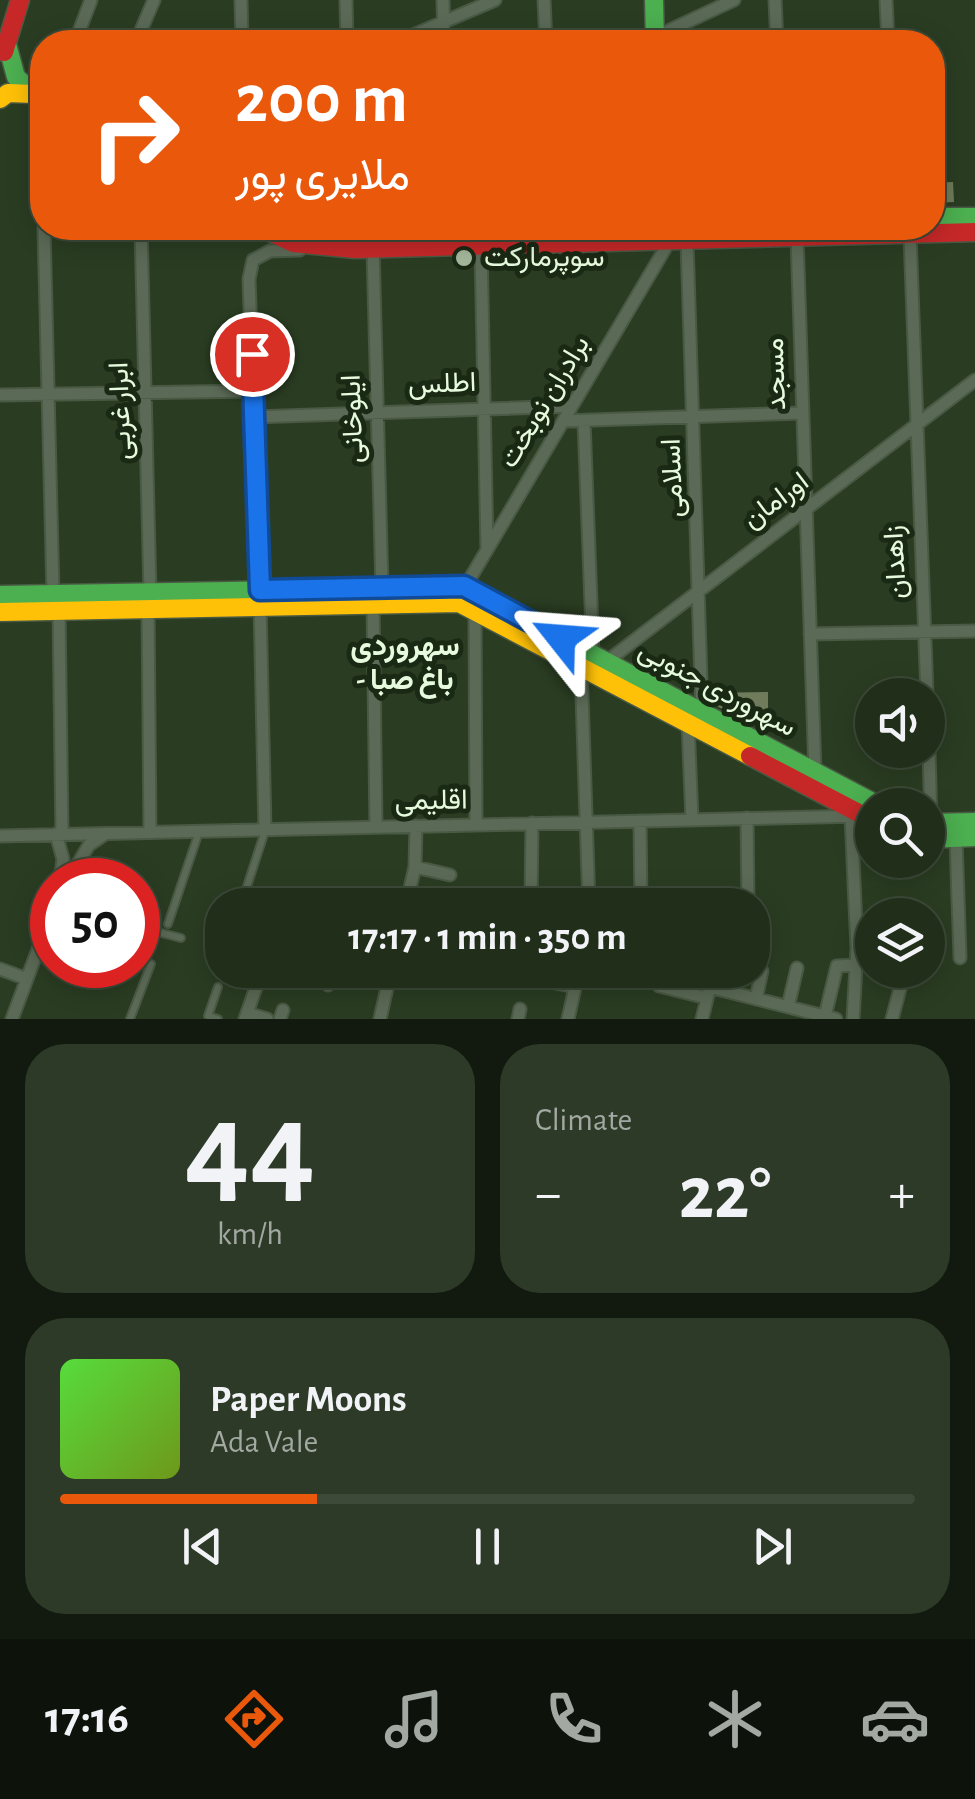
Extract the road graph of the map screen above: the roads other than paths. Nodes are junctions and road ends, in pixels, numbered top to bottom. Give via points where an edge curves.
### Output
1 (90, 0) edge
2 (154, 0) edge
3 (241, 0) edge
4 (346, 0) edge
5 (443, 0) edge
6 (495, 0) edge
7 (544, 0) edge
8 (654, 0) edge
9 (734, 0) edge
10 (775, 0) edge
11 (886, 0) edge
12 (17, 4) edge
13 (444, 22) junction
14 (79, 30) edge
15 (141, 30) edge
16 (242, 30) edge
17 (347, 30) edge
18 (425, 30) edge
19 (444, 30) edge
20 (545, 30) edge
21 (655, 30) edge
22 (675, 30) edge
23 (776, 30) edge
24 (887, 30) edge
25 (4, 53) edge
26 (30, 90) edge
27 (30, 97) edge
28 (0, 100) edge
29 (975, 217) edge
30 (945, 218) edge
31 (975, 232) edge
32 (945, 233) edge
33 (44, 240) edge
34 (141, 240) edge
35 (285, 240) edge
36 (609, 240) edge
37 (671, 240) edge
38 (673, 240) edge
39 (797, 240) edge
40 (910, 240) edge
41 (481, 246) junction
42 (325, 249) junction
43 (373, 249) junction
44 (975, 380) edge
45 (253, 392) junction
46 (145, 393) junction
47 (47, 395) junction
48 (0, 396) edge
49 (572, 406) junction
50 (483, 408) junction
51 (378, 412) junction
52 (803, 413) junction
53 (254, 417) junction
54 (696, 417) junction
55 (584, 421) junction
56 (562, 422) junction
57 (915, 426) junction
58 (806, 510) junction
59 (487, 549) junction
60 (464, 586) junction
61 (702, 590) junction
62 (0, 595) edge
63 (378, 595) junction
64 (260, 598) junction
65 (149, 600) junction
66 (56, 602) junction
67 (475, 611) junction
68 (0, 612) edge
69 (975, 631) edge
70 (925, 632) junction
71 (810, 634) junction
72 (594, 661) junction
73 (926, 678) edge
74 (695, 718) junction
75 (812, 779) junction
76 (855, 807) edge
77 (855, 814) edge
78 (746, 818) junction
79 (692, 820) junction
80 (640, 821) junction
81 (588, 822) junction
82 (975, 822) edge
83 (532, 823) junction
84 (476, 824) junction
85 (416, 826) junction
86 (945, 826) edge
87 (376, 827) junction
88 (265, 830) junction
89 (200, 831) junction
90 (150, 832) junction
91 (108, 833) junction
92 (59, 834) junction
93 (0, 836) edge
94 (965, 838) edge
95 (63, 858) edge
96 (81, 858) edge
97 (416, 867) junction
98 (450, 874) dead end
99 (246, 888) edge
100 (410, 888) edge
101 (531, 888) edge
102 (589, 888) edge
103 (641, 888) edge
104 (748, 888) edge
105 (168, 924) dead end
106 (160, 933) edge
107 (181, 938) dead end
108 (960, 958) dead end
109 (855, 966) edge
110 (0, 968) edge
111 (798, 968) dead end
112 (30, 972) edge
113 (27, 980) junction
114 (142, 988) edge
115 (218, 988) edge
116 (256, 988) edge
117 (387, 988) edge
118 (570, 988) edge
119 (673, 988) edge
120 (709, 988) edge
121 (758, 988) edge
122 (855, 988) edge
123 (900, 988) edge
124 (575, 989) joint
125 (708, 993) junction
126 (756, 999) junction
127 (792, 1012) edge
128 (246, 1016) edge
129 (830, 1018) edge
130 (12, 1019) edge
131 (130, 1019) edge
132 (218, 1019) edge
133 (267, 1019) edge
134 (380, 1019) edge
135 (568, 1019) edge
136 (702, 1019) edge
137 (853, 1019) edge
138 (892, 1019) edge

1 - 14 street
2 - 15 street
3 - 16 street
4 - 17 street
5 - 13 street
6 - 13 street
7 - 20 street
8 - 21 main road
9 - 22 street
10 - 23 street
11 - 24 street
12 - 25 main road
13 - 18 street
13 - 19 street
25 - 26 main road
27 - 28 main road via 8,93
29 - 30 main road
31 - 32 main road
33 - 47 street
34 - 46 street, ابرار غربی
35 - 42 main road
36 - 41 main road
37 - 49 street, برادران نوبخت
38 - 54 street, اسلامی
39 - 52 street, مسجد
40 - 57 street, زاهدان
41 - 43 main road
41 - 50 street
42 - 43 main road
42 - 45 street via 270,251 253,260
43 - 51 street, ایلوخانی
44 - 57 street, اورامان
45 - 46 street
45 - 53 street
46 - 47 street
46 - 65 street, ابرار غربی
47 - 48 street
47 - 66 street
49 - 50 street, اطلس
49 - 56 street, برادران نوبخت
50 - 51 street, اطلس
50 - 59 street
51 - 53 street, اطلس
51 - 63 street, ایلوخانی
52 - 54 street
52 - 58 street, مسجد
53 - 64 street
54 - 55 street
54 - 61 street, اسلامی
55 - 56 street
55 - 72 street
56 - 59 street, برادران نوبخت
57 - 58 street, اورامان
57 - 70 street, زاهدان
58 - 61 street, اورامان
58 - 71 street, مسجد
59 - 60 street, برادران نوبخت
60 - 63 main road, سهروردی جنوبی
60 - 72 main road, سهروردی جنوبی
61 - 72 street, اورامان
61 - 74 street, اسلامی
62 - 66 main road, سهروردی جنوبی
63 - 64 main road, سهروردی جنوبی
63 - 67 main road, سهروردی جنوبی via 441,600
63 - 87 street, ایلوخانی
64 - 65 main road, سهروردی جنوبی
64 - 88 street
65 - 66 main road, سهروردی جنوبی
65 - 90 street, ابرار غربی
66 - 68 main road, سهروردی جنوبی
66 - 92 street
67 - 72 main road, سهروردی جنوبی
67 - 84 street
69 - 70 street
70 - 71 street
70 - 73 street, زاهدان
71 - 75 street, مسجد
72 - 74 main road, سهروردی جنوبی
72 - 81 street
74 - 75 main road, سهروردی جنوبی
74 - 79 street, اسلامی
75 - 76 main road, سهروردی جنوبی
77 - 78 street, اقلیمی
78 - 79 street, اقلیمی
78 - 104 street
79 - 80 street, اقلیمی
80 - 81 street, اقلیمی
80 - 103 street
81 - 83 street, اقلیمی
81 - 102 street
82 - 86 main road
83 - 84 street, اقلیمی
83 - 101 street
84 - 85 street, اقلیمی
85 - 87 street, اقلیمی
85 - 97 street
87 - 88 street, اقلیمی
88 - 89 street, اقلیمی
88 - 99 lane
89 - 90 street, اقلیمی
89 - 105 lane
90 - 91 street, اقلیمی
91 - 92 street, اقلیمی
91 - 96 street
92 - 93 street, اقلیمی
92 - 95 street
94 - 108 street
97 - 98 street
97 - 100 street
106 - 107 lane
109 - 129 street via 836,966
110 - 113 street
111 - 127 street
112 - 113 street
113 - 130 street
114 - 131 lane
115 - 132 lane via 208,1016
116 - 128 street
117 - 134 street
118 - 124 lane
119 - 125 street
120 - 125 street
121 - 126 street
122 - 137 street
123 - 138 street
124 - 135 street
125 - 126 street
125 - 136 street
126 - 127 street
127 - 129 street
128 - 133 street

